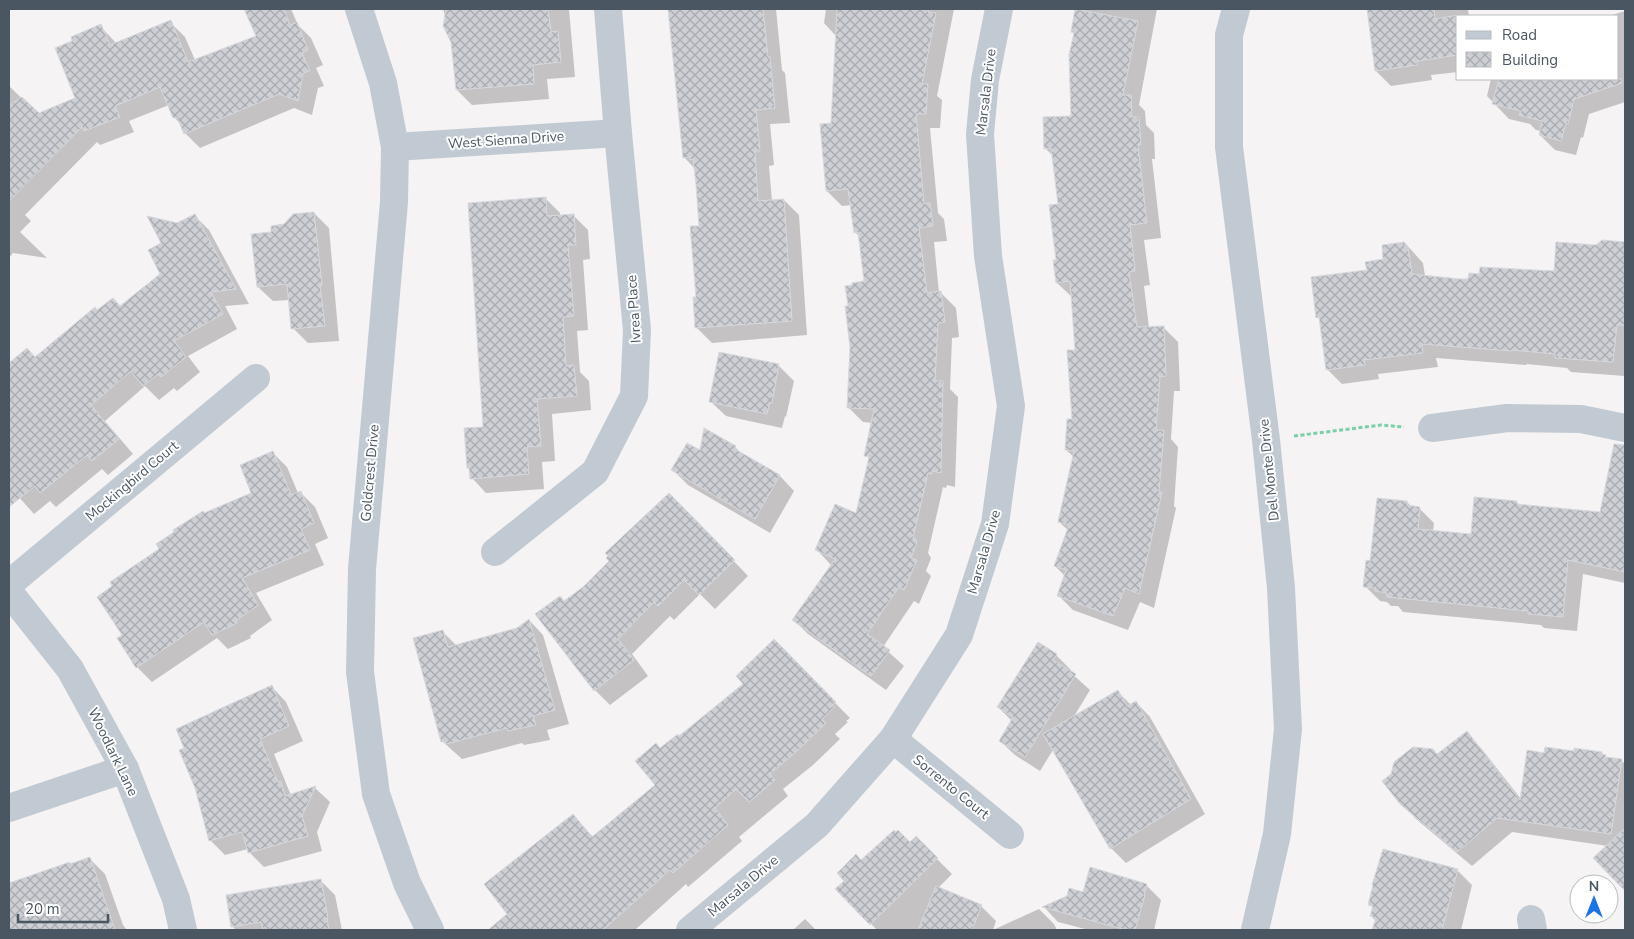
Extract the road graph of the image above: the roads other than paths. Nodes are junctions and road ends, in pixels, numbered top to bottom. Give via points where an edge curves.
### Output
1 (359, 9) edge
2 (608, 9) edge
3 (998, 9) edge
4 (1236, 9) edge
5 (618, 133) junction
6 (395, 147) junction
7 (256, 378) dead end
8 (1432, 428) road end
9 (1625, 428) edge
10 (495, 552) dead end
11 (9, 584) edge
12 (9, 592) edge
13 (893, 739) junction
14 (125, 769) junction
15 (9, 808) edge
16 (1010, 835) dead end
17 (183, 930) edge
18 (430, 930) edge
19 (690, 930) edge
20 (1255, 930) edge

1 - 6 street, Goldcrest Drive via 383,83
2 - 5 street, Ivrea Place
3 - 13 street, Marsala Drive via 985,80 980,134 988,256 1011,406 995,524 959,635
4 - 20 street, Del Monte Drive via 1229,35 1229,147 1266,440 1281,588 1288,729 1277,834
5 - 6 street, West Sienna Drive
5 - 10 street, Ivrea Place via 637,330 634,396 595,472
6 - 18 street, Goldcrest Drive via 394,202 362,569 360,672 376,794 407,883
7 - 11 street, Mockingbird Court
8 - 9 street via 1506,418 1581,419
12 - 14 street, Woodlark Lane via 70,669
13 - 16 street, Sorrento Court
13 - 19 street, Marsala Drive via 817,825
14 - 15 street
14 - 17 street, Woodlark Lane via 176,899

